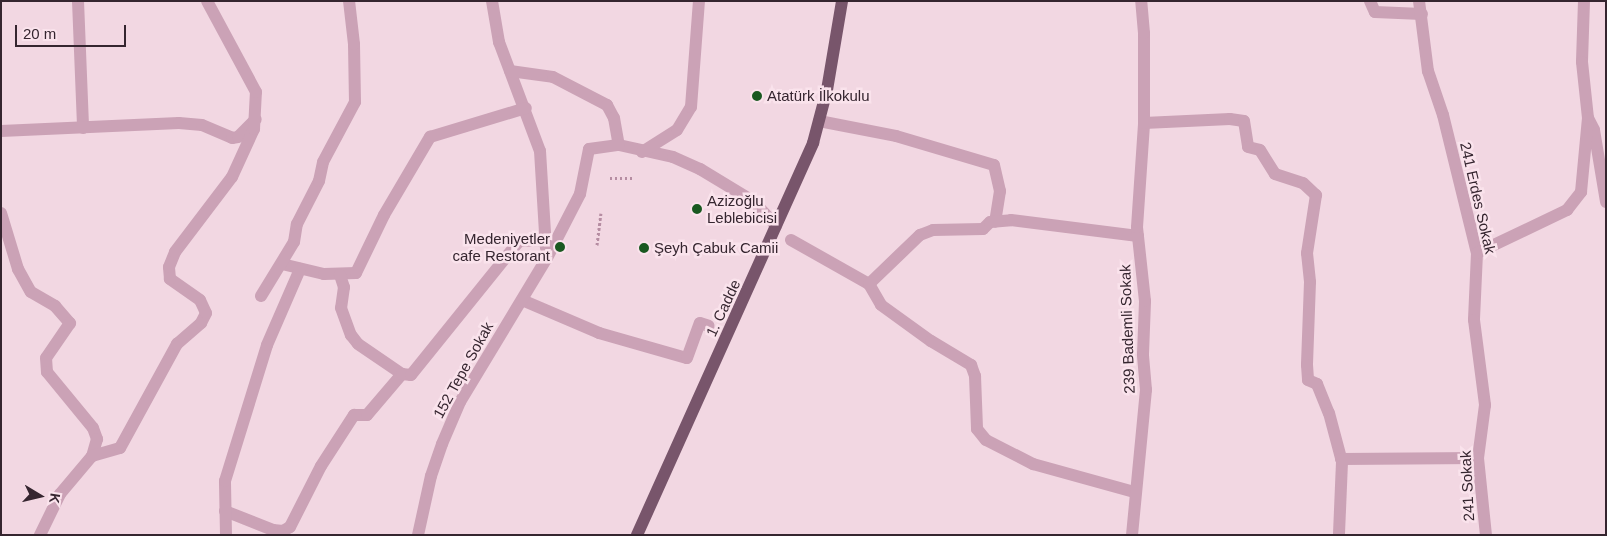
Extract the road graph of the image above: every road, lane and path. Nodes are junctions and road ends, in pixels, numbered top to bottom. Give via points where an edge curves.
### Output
1 (78, 1) edge
2 (207, 1) edge
3 (349, 1) edge
4 (492, 1) edge
5 (700, 1) edge
6 (842, 1) edge
7 (1141, 1) edge
8 (1370, 1) edge
9 (1584, 1) edge
10 (1420, 7) edge
11 (510, 71) junction
12 (526, 108) junction
13 (1588, 118) junction
14 (256, 119) junction
15 (819, 121) junction
16 (1144, 123) junction
17 (83, 128) junction
18 (1, 131) edge
19 (619, 145) junction
20 (642, 152) junction
21 (605, 183) dead end
22 (1606, 202) edge
23 (602, 206) dead end
24 (1, 213) edge
25 (995, 222) junction
26 (776, 226) junction
27 (1138, 236) junction
28 (546, 240) junction
29 (791, 240) dead end
30 (597, 245) dead end
31 (1477, 252) junction
32 (546, 258) junction
33 (282, 264) junction
34 (300, 269) junction
35 (340, 274) junction
36 (869, 284) junction
37 (260, 296) dead end
38 (522, 300) junction
39 (709, 326) dead end
40 (402, 374) junction
41 (1485, 405) joint
42 (92, 456) junction
43 (1341, 458) junction
44 (1478, 458) junction
45 (1134, 492) junction
46 (224, 511) junction
47 (40, 535) edge
48 (226, 535) edge
49 (418, 535) edge
50 (637, 535) edge
51 (1132, 535) edge
52 (1339, 535) edge
53 (1486, 535) edge

1 - 17 street
2 - 14 street via 256,92
3 - 33 street via 355,102 323,162 319,181 297,224 294,242
4 - 11 street via 499,42
5 - 20 street via 692,106 677,130
6 - 15 main road, 1. Cadde
7 - 16 street, 239 Bademli Sokak
8 - 10 street via 1375,12
9 - 13 street via 1582,62
10 - 31 street, 241 Erdes Sokak via 1428,71 1443,116
11 - 12 street
11 - 19 street via 553,77 607,105 614,118
12 - 28 street via 540,151
12 - 35 street via 430,137 384,214 356,273
13 - 22 street via 1594,130
13 - 31 street via 1581,192 1567,210
14 - 17 street via 238,137 232,138 202,124
14 - 42 street via 250,143 232,177 175,252 169,267 170,279 200,300 206,313 201,323 177,344 120,448
15 - 25 street via 896,136 994,165 1000,191
15 - 26 main road, 1. Cadde via 814,143
16 - 27 street, 239 Bademli Sokak
16 - 43 street via 1244,121 1248,147 1260,150 1275,174 1303,183 1316,195 1307,253 1310,282 1308,380 1317,384
17 - 18 street
19 - 20 street
19 - 32 street, 152 Tepe Sokak via 589,149 580,194
20 - 21 path via 636,176 609,178
20 - 26 street via 673,157 700,168 753,201
23 - 30 path
24 - 42 street via 18,269 31,292 55,306 70,323 46,358 47,372 93,428 97,439
25 - 27 street via 1010,220
25 - 36 street via 983,229 933,230 920,235
26 - 50 main road, 1. Cadde
27 - 45 street, 239 Bademli Sokak via 1145,301 1143,354 1146,390
28 - 32 street
28 - 40 street via 519,241 412,375
29 - 36 street
31 - 41 street, 241 Erdes Sokak via 1474,320
32 - 38 street, 152 Tepe Sokak
33 - 34 street
33 - 37 street
34 - 35 street
34 - 46 street via 277,318 238,434 225,480
35 - 40 street via 344,287 341,308 351,335 358,344
36 - 45 street via 881,305 971,365 975,376 977,430 986,440 1033,464
38 - 39 street via 599,333 687,358 700,323
38 - 49 street, 152 Tepe Sokak via 460,402 431,476
40 - 46 street via 367,415 354,415 344,426 290,527 283,531 274,530
41 - 44 street, 241 Sokak
42 - 47 street via 60,494
43 - 44 street
43 - 52 street via 1343,489
44 - 53 street, 241 Sokak
45 - 51 street, 239 Bademli Sokak
46 - 48 street

